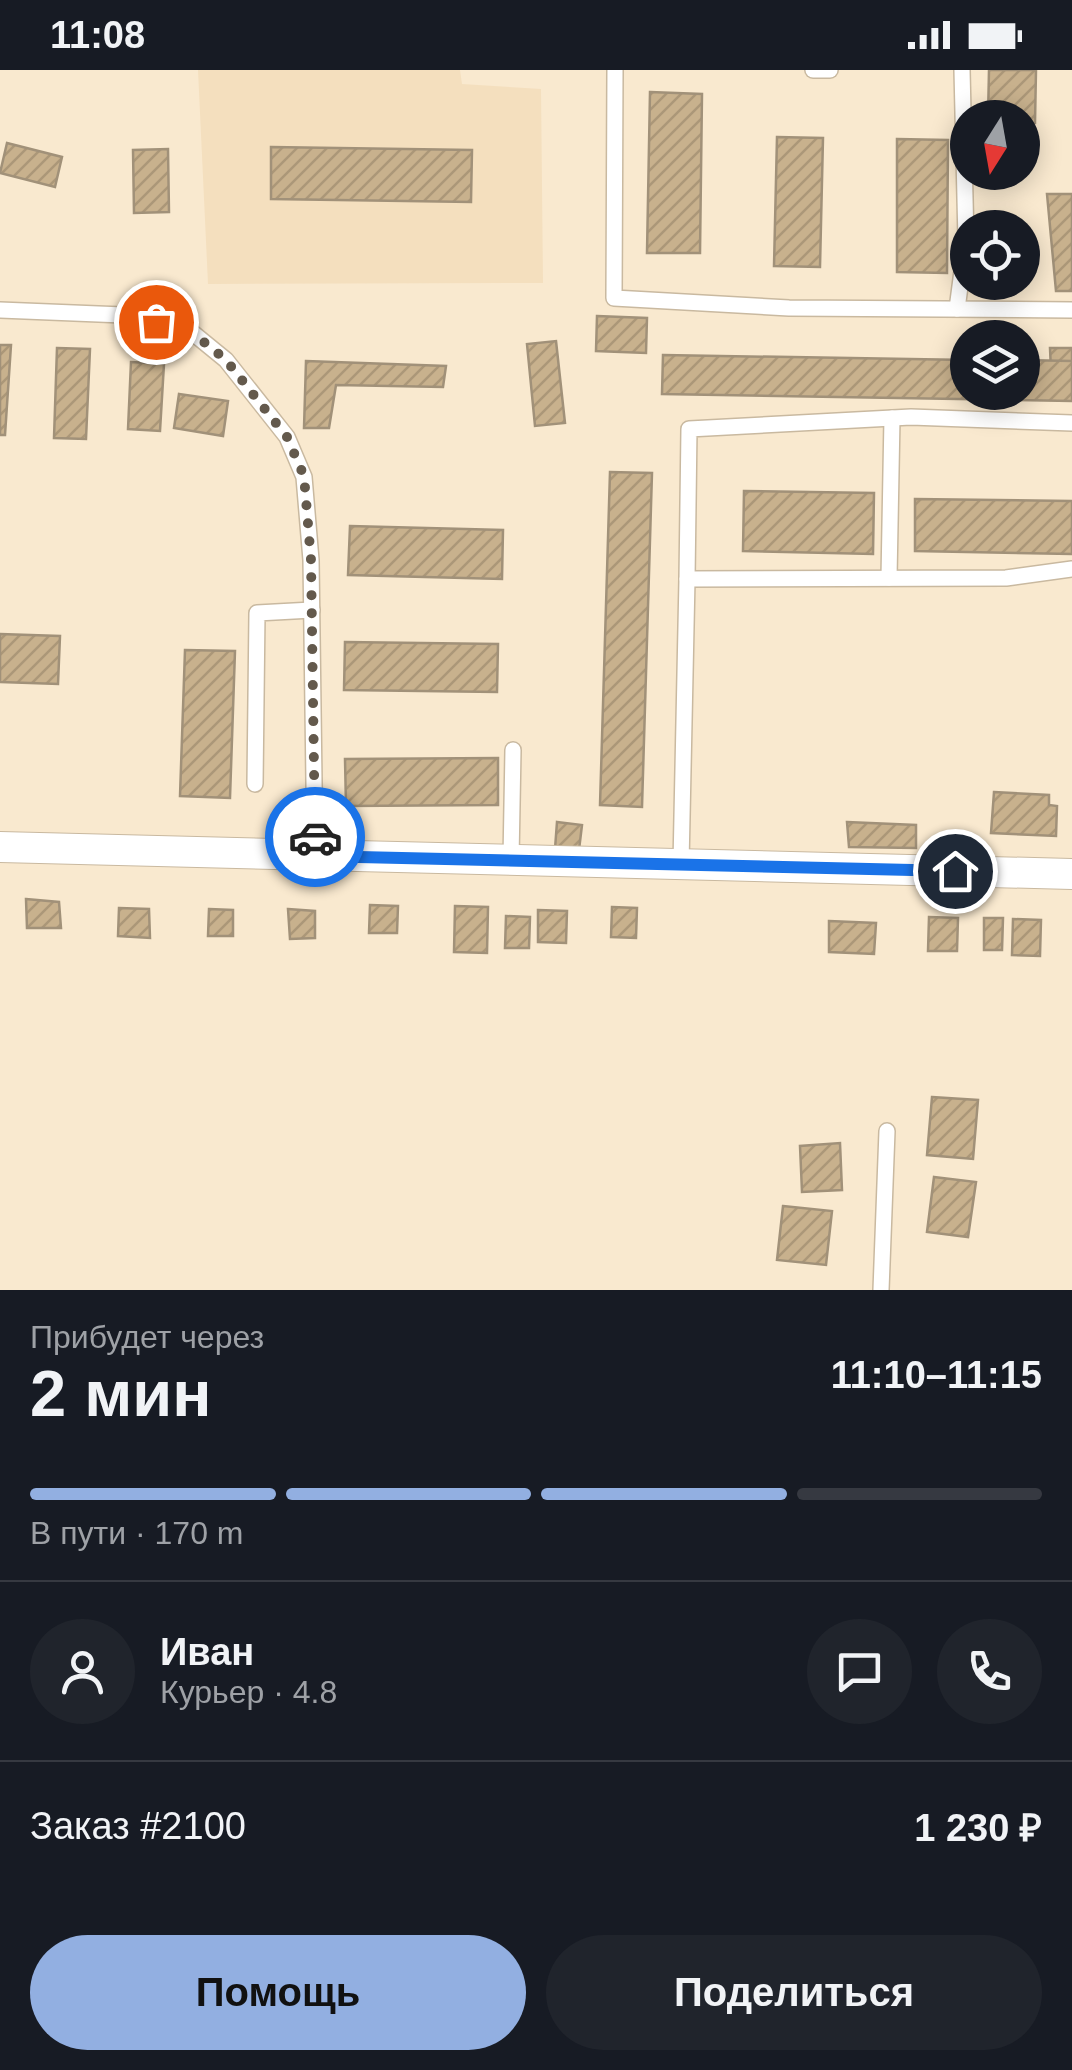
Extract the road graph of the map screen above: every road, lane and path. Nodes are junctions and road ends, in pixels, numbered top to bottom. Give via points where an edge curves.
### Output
1 (616, 70) edge
2 (813, 70) edge
3 (830, 70) edge
4 (962, 70) edge
5 (957, 309) junction
6 (0, 310) edge
7 (1072, 310) edge
8 (892, 418) junction
9 (1072, 423) edge
10 (1072, 569) edge
11 (889, 578) junction
12 (687, 579) junction
13 (312, 610) junction
14 (514, 750) dead end
15 (255, 784) dead end
16 (0, 847) edge
17 (315, 856) junction
18 (511, 859) junction
19 (681, 864) junction
20 (1072, 874) edge
21 (887, 1131) dead end
22 (881, 1290) edge

1 - 5 lane via 614,298
2 - 3 lane
4 - 5 lane via 966,241
5 - 7 lane
6 - 13 lane via 140,318 188,329 226,360 287,437 304,476
8 - 9 lane
8 - 11 lane
8 - 12 lane via 689,428
10 - 11 lane via 1006,578
11 - 12 lane
12 - 19 lane
13 - 15 lane via 257,612
13 - 17 lane
14 - 18 lane
16 - 17 street
17 - 18 street
18 - 19 street
19 - 20 street
21 - 22 lane

